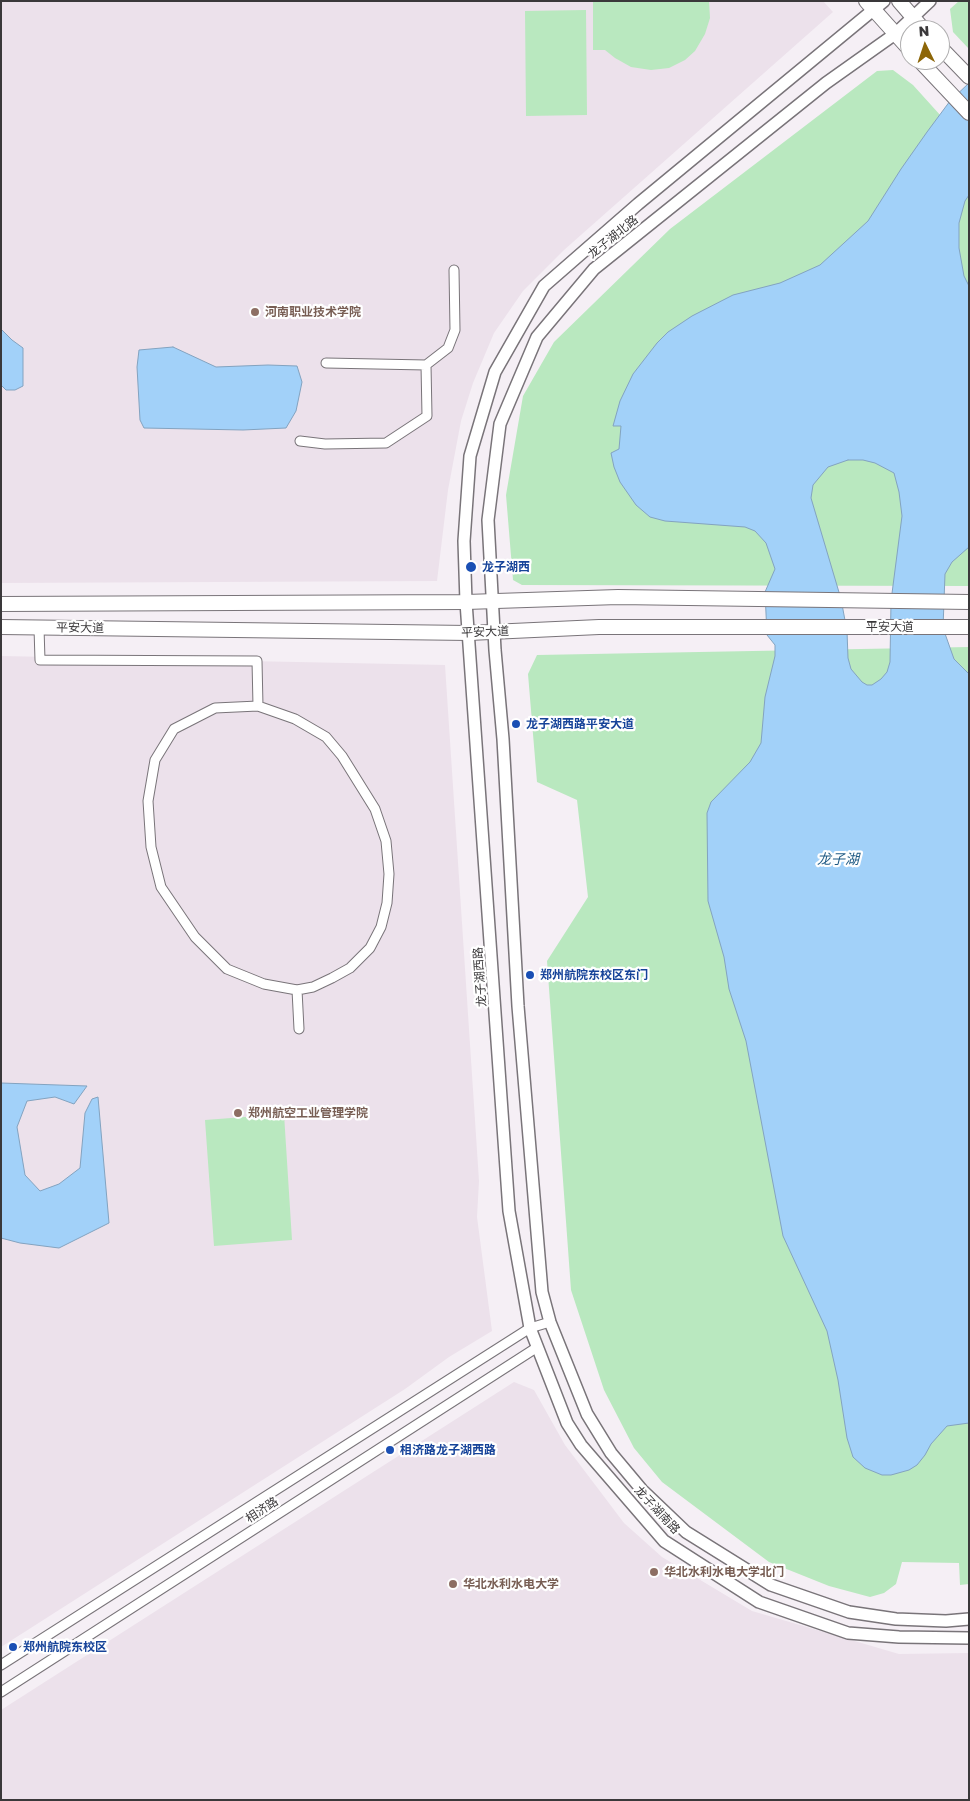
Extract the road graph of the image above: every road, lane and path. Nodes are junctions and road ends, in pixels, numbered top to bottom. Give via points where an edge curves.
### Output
1 (899, 1) edge
2 (930, 1) edge
3 (875, 4) edge
4 (912, 17) junction
5 (915, 20) edge
6 (896, 34) junction
7 (900, 39) edge
8 (950, 57) edge
9 (929, 70) edge
10 (965, 73) edge
11 (969, 113) edge
12 (454, 270) dead end
13 (326, 363) dead end
14 (426, 365) junction
15 (300, 441) dead end
16 (493, 600) junction
17 (466, 602) junction
18 (968, 602) edge
19 (1, 604) edge
20 (1, 627) edge
21 (969, 627) edge
22 (39, 628) junction
23 (494, 632) junction
24 (469, 633) junction
25 (258, 706) junction
26 (297, 990) junction
27 (299, 1029) dead end
28 (550, 1322) junction
29 (530, 1328) junction
30 (536, 1348) junction
31 (969, 1619) edge
32 (969, 1638) edge
33 (1, 1665) edge
34 (1, 1692) edge

1 - 4 main road
2 - 4 street, 龙子湖北路
3 - 6 main road
3 - 17 street, 龙子湖北路 via 544,286 495,372 470,456 464,541
4 - 5 main road
4 - 6 street, 龙子湖北路
6 - 7 main road
6 - 16 street, 龙子湖北路 via 826,83 594,269 537,337 500,424 488,520
8 - 10 main road
9 - 11 main road
12 - 14 street via 455,330 448,348
13 - 14 street
14 - 15 street via 427,416 386,443
16 - 17 main road, 平安大道
16 - 18 main road, 平安大道 via 618,597
16 - 23 street
17 - 19 main road, 平安大道
17 - 24 street, 龙子湖西路
20 - 22 main road, 平安大道
21 - 23 main road, 平安大道 via 599,627
22 - 24 main road, 平安大道
22 - 25 street via 40,660 257,661
23 - 24 main road, 平安大道
23 - 28 street via 504,748 518,1006 542,1292
24 - 29 street, 龙子湖西路 via 509,1210
25 - 26 street via 295,719 326,737 342,756 375,809 386,842 387,903 381,927 370,948 350,968 313,987
25 - 26 street via 215,708 174,729 155,760 148,801 151,847 161,887 196,937 228,969 264,984
26 - 27 street
28 - 29 street, 相济路
28 - 31 street, 龙子湖南路 via 587,1414 611,1453 642,1490 686,1532 771,1585 849,1612 896,1619
29 - 30 street, 龙子湖西路
29 - 33 street, 相济路
30 - 32 street, 龙子湖南路 via 567,1423 581,1445 664,1541 758,1602 848,1633
30 - 34 street, 相济路

